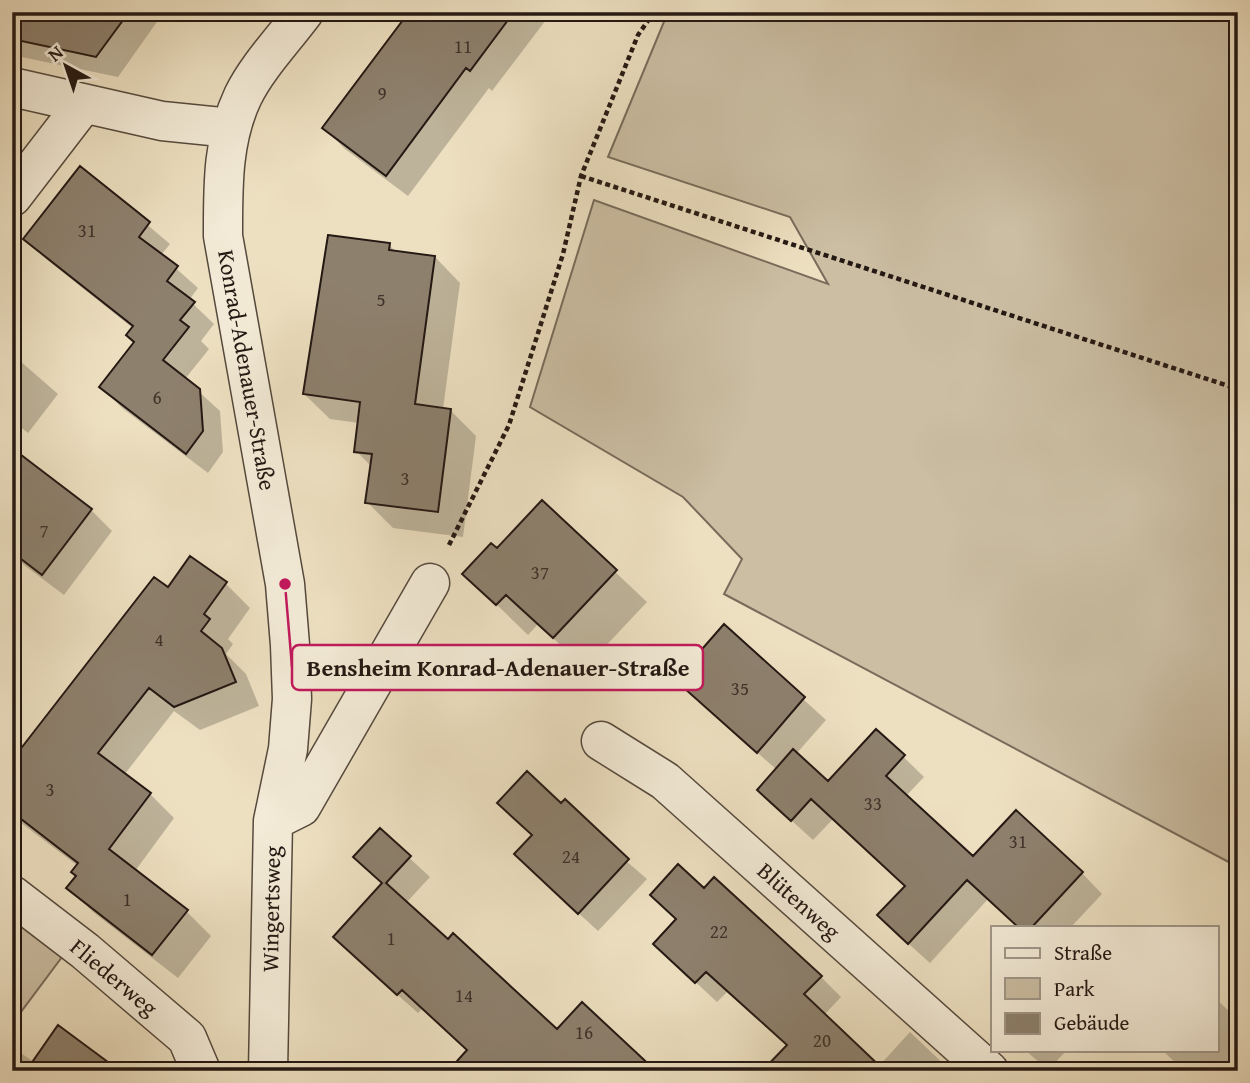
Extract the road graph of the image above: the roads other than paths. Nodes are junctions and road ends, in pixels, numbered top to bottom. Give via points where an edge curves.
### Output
1 (304, 12) edge
2 (12, 87) edge
3 (82, 106) junction
4 (231, 128) junction
5 (12, 197) edge
6 (430, 583) road end
7 (601, 741) dead end
8 (288, 749) joint
9 (273, 821) junction
10 (12, 895) edge
11 (201, 1071) edge
12 (268, 1071) edge
13 (989, 1071) edge

1 - 4 street, Konrad-Adenauer-Straße via 244,94
2 - 3 street
3 - 4 street
3 - 5 street
4 - 8 street, Konrad-Adenauer-Straße via 223,185 223,236 285,584 292,699
6 - 9 street via 301,807
7 - 13 street, Blütenweg via 664,781
8 - 9 street, Wingertsweg
9 - 12 street, Wingertsweg
10 - 11 street, Fliederweg via 187,1038

